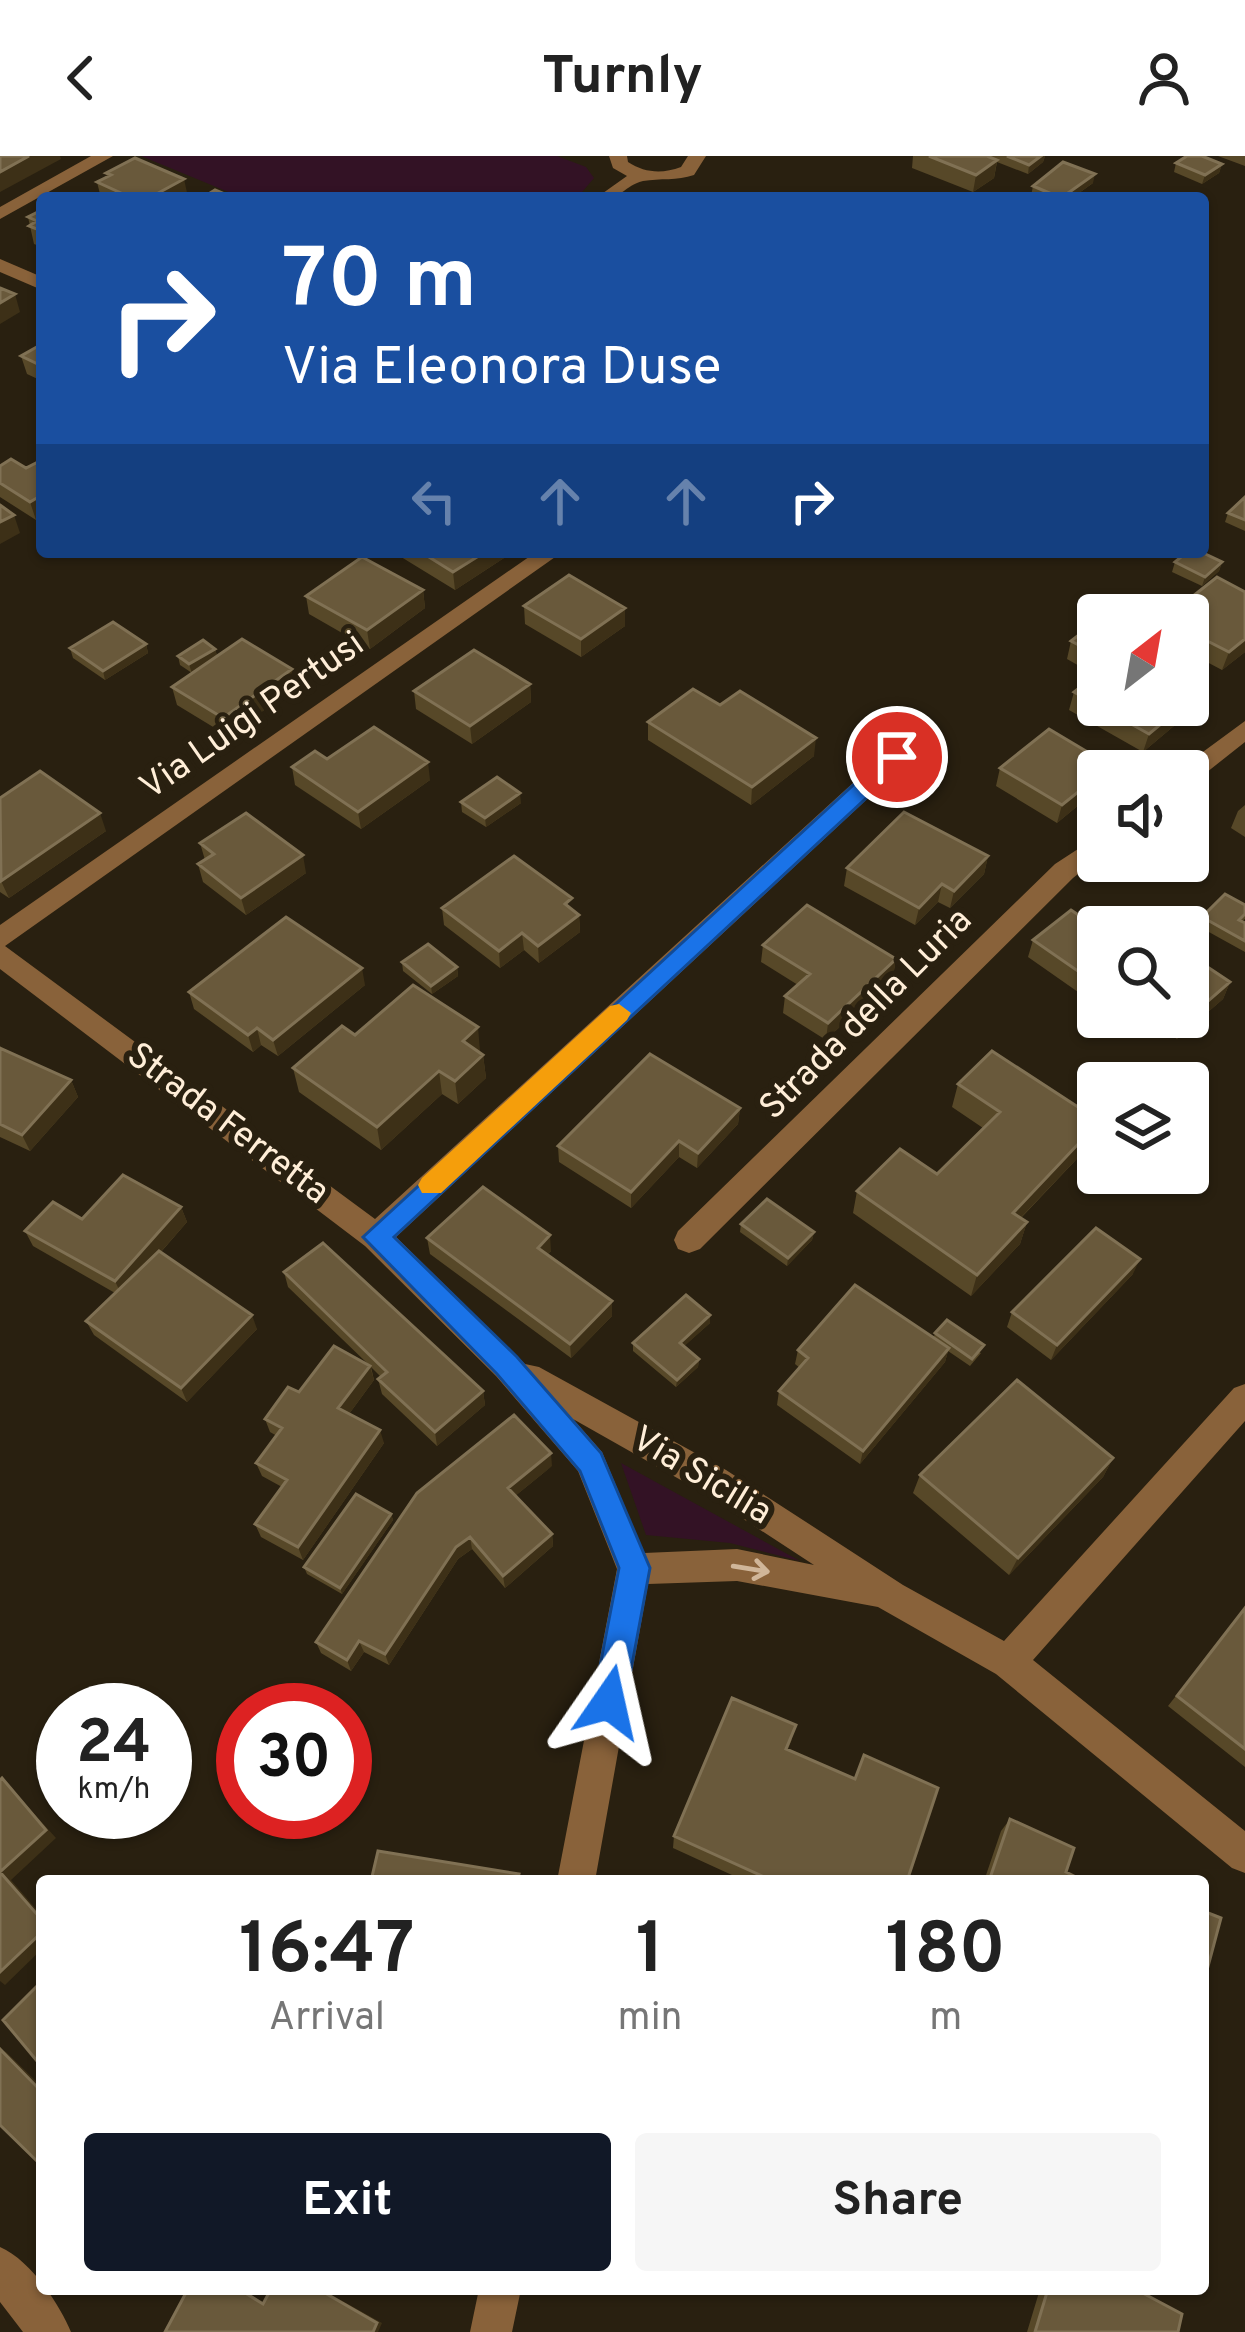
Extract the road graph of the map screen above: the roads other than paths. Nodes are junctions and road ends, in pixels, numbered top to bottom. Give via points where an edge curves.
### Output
1 (104, 156) edge
2 (618, 156) edge
3 (697, 156) edge
4 (639, 176) junction
5 (39, 192) edge
6 (614, 192) edge
7 (36, 194) edge
8 (0, 214) edge
9 (0, 265) edge
10 (36, 281) edge
11 (543, 558) edge
12 (1245, 729) edge
13 (897, 757) dead end
14 (1209, 757) edge
15 (1077, 861) edge
16 (0, 938) edge
17 (0, 955) edge
18 (376, 1237) junction
19 (689, 1240) dead end
20 (507, 1366) junction
21 (1245, 1398) edge
22 (634, 1568) junction
23 (890, 1596) junction
24 (1008, 1662) junction
25 (1245, 1855) edge
26 (577, 1875) edge
27 (0, 2268) edge
28 (499, 2295) edge
29 (50, 2332) edge
30 (491, 2332) edge

1 - 5 street
2 - 4 street
3 - 4 street via 680,175
4 - 6 street
7 - 8 street
9 - 10 street
11 - 16 street, Via Luigi Pertusi
12 - 14 street
13 - 18 street
15 - 19 street, Strada della Luria
17 - 18 street, Strada Ferretta
18 - 20 street, Strada Ferretta
20 - 22 street, Strada Ferretta via 591,1462
20 - 23 street, Via Sicilia via 714,1480
21 - 24 street
22 -> 23 street, Via Sicilia via 737,1565
22 - 26 street
23 - 24 street, Via Sicilia
24 - 25 street, Via Sicilia
27 - 29 street
28 - 30 street

